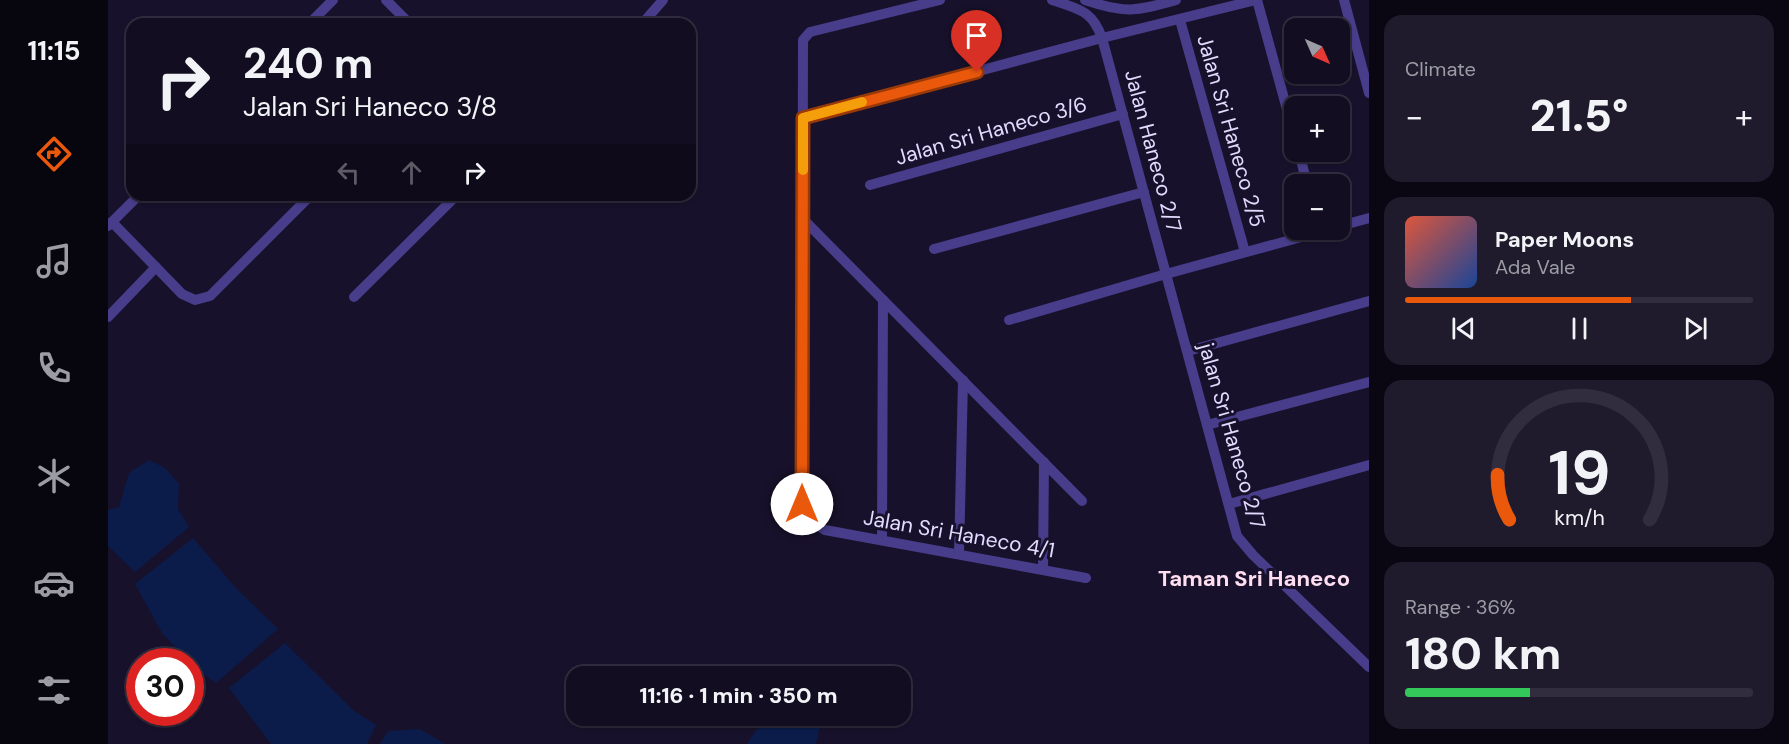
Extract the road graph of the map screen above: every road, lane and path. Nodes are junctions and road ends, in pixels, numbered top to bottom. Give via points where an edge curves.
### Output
1 (333, 0) edge
2 (386, 0) edge
3 (663, 0) edge
4 (940, 0) edge
5 (1052, 0) edge
6 (1085, 0) edge
7 (1176, 0) edge
8 (1257, 0) edge
9 (1344, 0) edge
10 (315, 18) edge
11 (404, 18) edge
12 (647, 18) edge
13 (1180, 20) junction
14 (1102, 38) junction
15 (1369, 93) edge
16 (1284, 99) edge
17 (1123, 114) junction
18 (803, 118) junction
19 (870, 185) dead end
20 (1144, 192) junction
21 (133, 201) edge
22 (305, 201) edge
23 (451, 201) edge
24 (1369, 218) edge
25 (803, 219) junction
26 (1350, 223) edge
27 (110, 224) edge
28 (1287, 240) edge
29 (934, 249) dead end
30 (1245, 252) junction
31 (156, 267) junction
32 (1166, 274) junction
33 (354, 297) dead end
34 (883, 300) junction
35 (1369, 301) edge
36 (108, 317) edge
37 (1009, 320) dead end
38 (1188, 351) junction
39 (963, 380) junction
40 (1369, 382) edge
41 (1208, 425) junction
42 (1044, 462) junction
43 (1369, 465) edge
44 (1082, 501) dead end
45 (1229, 504) junction
46 (882, 540) junction
47 (959, 554) junction
48 (1043, 570) junction
49 (1086, 578) dead end
50 (1369, 667) edge

1 - 10 street
2 - 11 street
3 - 12 street
4 - 18 street via 810,32 803,40
5 - 14 street, Jalan Haneco 2/7 via 1084,11 1096,22
6 - 7 street via 1127,11
8 - 13 street
8 - 16 street
9 - 15 street
13 - 14 street
13 - 30 street, Jalan Sri Haneco 2/5
14 - 17 street, Jalan Haneco 2/7
14 - 18 street
17 - 19 street, Jalan Sri Haneco 3/6
17 - 20 street, Jalan Haneco 2/7
18 - 25 street
20 - 29 street
20 - 32 street, Jalan Haneco 2/7
21 - 27 street
22 - 31 street via 210,296 195,300 182,294
23 - 33 street
24 - 26 street
25 - 34 street
25 - 46 street, Jalan Sri Haneco 4/1 via 802,504 809,520 825,530
27 - 31 street
28 - 30 street
30 - 32 street
31 - 36 street
32 - 37 street
32 - 38 street, jalan Sri Haneco 2/7
34 - 39 street
34 - 46 street
35 - 38 street
38 - 41 street, jalan Sri Haneco 2/7
39 - 42 street
39 - 47 street
40 - 41 street
41 - 45 street, jalan Sri Haneco 2/7
42 - 44 street
42 - 48 street
43 - 45 street
45 - 50 street, jalan Sri Haneco 2/7 via 1237,536 1253,555
46 - 47 street, Jalan Sri Haneco 4/1
47 - 48 street, Jalan Sri Haneco 4/1
48 - 49 street, Jalan Sri Haneco 4/1

